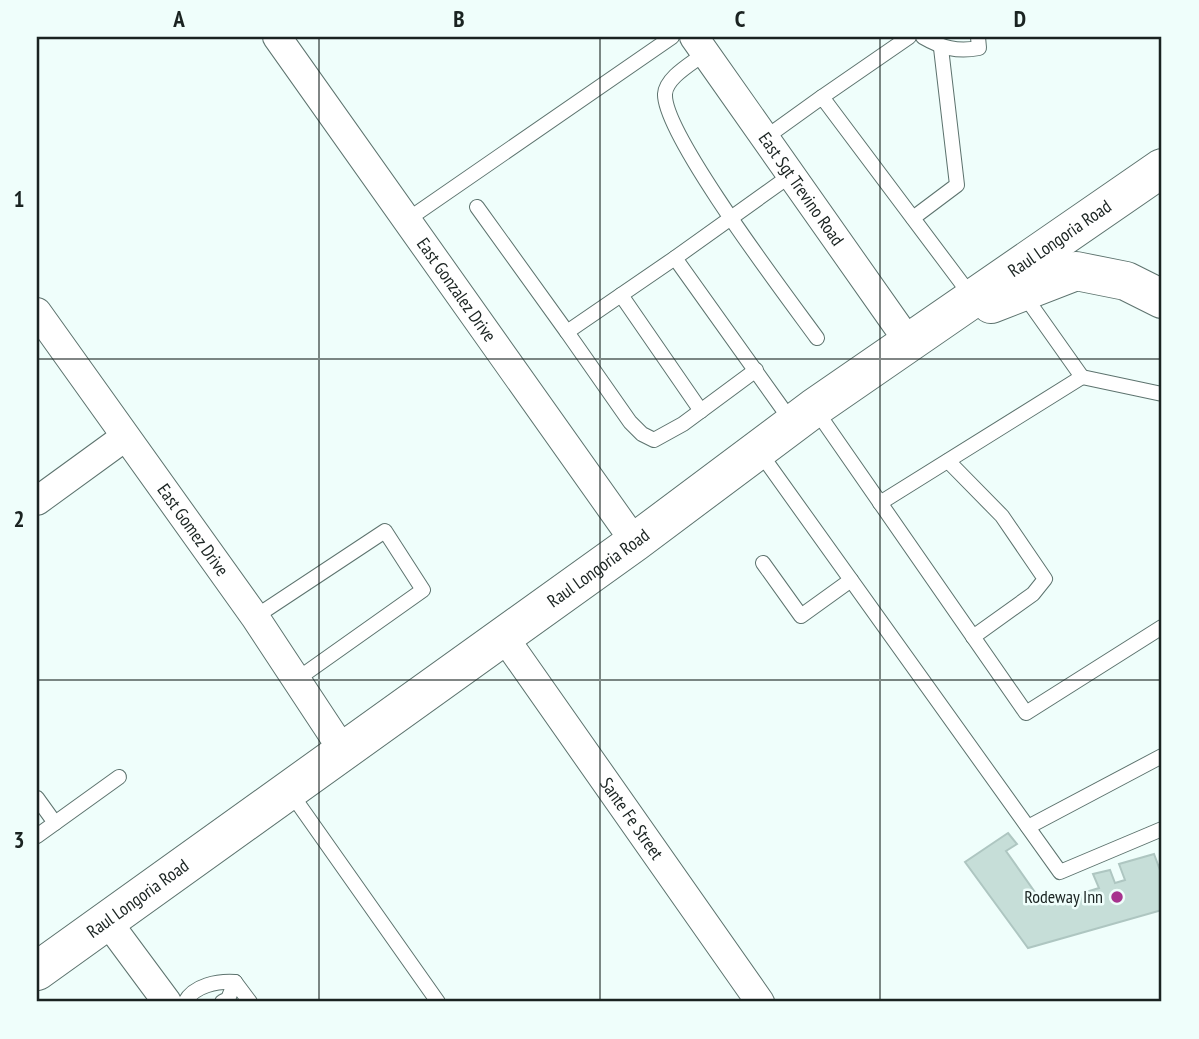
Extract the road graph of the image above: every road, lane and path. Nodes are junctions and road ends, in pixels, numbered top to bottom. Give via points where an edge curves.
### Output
1 (277, 37) edge
2 (672, 37) edge
3 (909, 37) edge
4 (923, 37) edge
5 (978, 37) edge
6 (699, 45) edge
7 (941, 48) junction
8 (822, 97) junction
9 (765, 138) junction
10 (1162, 168) edge
11 (791, 175) junction
12 (477, 207) dead end
13 (731, 218) junction
14 (913, 218) junction
15 (407, 220) junction
16 (675, 258) junction
17 (1022, 291) junction
18 (621, 295) junction
19 (973, 298) junction
20 (1162, 299) edge
21 (37, 312) edge
22 (567, 332) junction
23 (919, 334) junction
24 (817, 338) dead end
25 (756, 370) junction
26 (1082, 377) junction
27 (1162, 394) edge
28 (701, 411) junction
29 (804, 416) junction
30 (125, 437) junction
31 (757, 449) junction
32 (948, 461) junction
33 (37, 501) edge
34 (880, 503) junction
35 (635, 542) junction
36 (763, 563) dead end
37 (851, 580) junction
38 (255, 617) junction
39 (1162, 628) edge
40 (504, 637) junction
41 (973, 637) junction
42 (296, 680) junction
43 (344, 752) junction
44 (1162, 756) edge
45 (119, 777) dead end
46 (289, 791) junction
47 (37, 798) edge
48 (55, 823) junction
49 (1028, 827) junction
50 (1162, 829) edge
51 (37, 836) edge
52 (107, 921) junction
53 (37, 971) edge
54 (235, 982) junction
55 (167, 1002) edge
56 (186, 1002) edge
57 (222, 1002) edge
58 (250, 1002) edge
59 (438, 1002) edge
60 (760, 1002) edge

1 - 15 street, East Gonzalez Drive
2 - 15 lane
3 - 8 lane
4 - 7 lane
5 - 7 lane via 979,48
6 - 9 street, East Sgt Trevino Road
6 - 13 lane via 670,81 666,104
7 - 14 lane via 957,186
8 - 9 lane
8 - 14 lane
9 - 11 street, East Sgt Trevino Road
10 - 19 main road, Raul Longoria Road
11 - 13 lane
11 - 23 street, East Sgt Trevino Road
12 - 22 lane
13 - 16 lane
13 - 24 lane
14 - 19 lane
15 - 35 street, East Gonzalez Drive
16 - 18 lane
16 - 25 lane
17 - 20 main road via 1076,271 1126,281
17 - 23 main road
17 - 26 lane
18 - 22 lane
18 - 28 lane
19 - 23 main road, Raul Longoria Road
21 - 30 street, East Gomez Drive
22 - 28 lane via 642,434 654,440 662,438
23 - 29 main road, Raul Longoria Road
25 - 28 lane
25 - 29 lane
26 - 27 lane
26 - 32 lane
29 - 31 main road, Raul Longoria Road
29 - 34 lane
30 - 33 street
30 - 38 street, East Gomez Drive
31 - 35 main road, Raul Longoria Road
31 - 37 lane
32 - 34 lane
32 - 41 lane via 1002,516 1045,579 1032,594
34 - 41 lane
35 - 40 main road, Raul Longoria Road
36 - 37 lane via 801,616
37 - 49 lane
38 - 42 street, East Gomez Drive
38 - 42 lane via 385,530 423,590
39 - 41 lane via 1026,713
40 - 43 main road, Raul Longoria Road
40 - 60 street, Sante Fe Street
42 - 43 street, East Gomez Drive
43 - 46 main road, Raul Longoria Road
44 - 49 lane
45 - 48 lane
46 - 52 main road, Raul Longoria Road
46 - 59 lane
47 - 48 lane
48 - 51 lane
49 - 50 lane via 1060,872
52 - 53 main road, Raul Longoria Road
52 - 55 street
54 - 56 lane via 215,981
54 - 57 lane
54 - 58 lane

